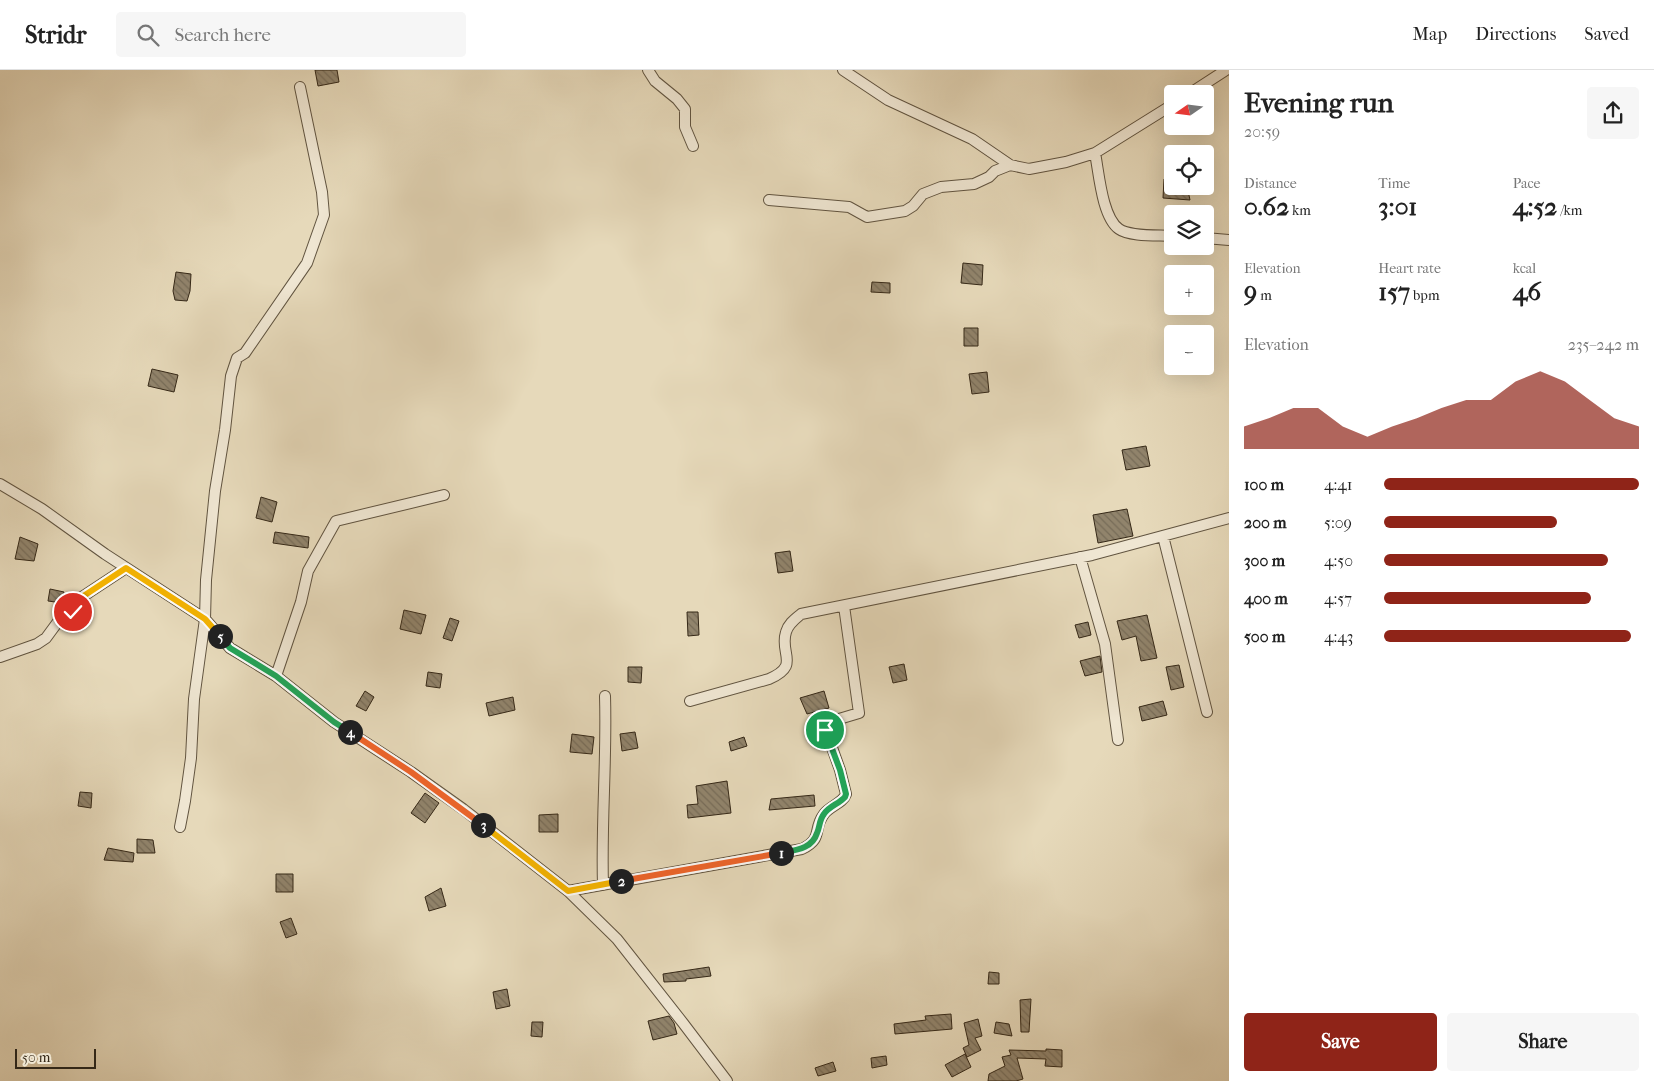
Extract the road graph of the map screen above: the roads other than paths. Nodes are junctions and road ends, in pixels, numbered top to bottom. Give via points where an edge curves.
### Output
1 (648, 70) edge
2 (842, 70) edge
3 (1226, 70) edge
4 (1203, 85) edge
5 (300, 87) dead end
6 (1164, 110) edge
7 (693, 146) dead end
8 (1095, 153) junction
9 (1010, 165) junction
10 (769, 200) dead end
11 (1164, 235) edge
12 (1214, 239) edge
13 (1229, 240) edge
14 (0, 484) edge
15 (444, 495) dead end
16 (1229, 518) edge
17 (1163, 536) junction
18 (1080, 557) junction
19 (126, 568) junction
20 (844, 606) junction
21 (205, 619) junction
22 (0, 657) edge
23 (276, 676) junction
24 (605, 696) dead end
25 (690, 701) dead end
26 (1207, 712) dead end
27 (1118, 740) dead end
28 (180, 827) dead end
29 (603, 885) junction
30 (568, 891) junction
31 (727, 1081) edge

1 - 7 street via 685,109 685,127
2 - 9 street via 888,100 972,139
3 - 4 street
5 - 21 street via 324,215 307,263 245,353 237,358 231,376 215,491
6 - 8 street
8 - 9 street via 1029,169
8 - 11 street via 1104,200 1111,219 1119,229 1129,233
9 - 10 street via 974,184 941,187 923,194 906,211 867,217 849,206
12 - 13 street
14 - 19 street
15 - 23 street via 336,521 308,571
16 - 17 street
17 - 18 street
17 - 26 street
18 - 20 street
18 - 27 street via 1105,644
19 - 21 street
19 - 22 street via 82,597 73,612 57,623 46,638
20 - 25 street via 801,614 790,624 785,634 787,660 782,673
20 - 29 street via 859,713 829,722 825,728 846,794 824,814 812,844 802,849
21 - 23 street via 230,648
21 - 28 street via 194,698 191,758
23 - 30 street via 334,722 463,809
24 - 29 street
29 - 30 street
30 - 31 street via 617,939

